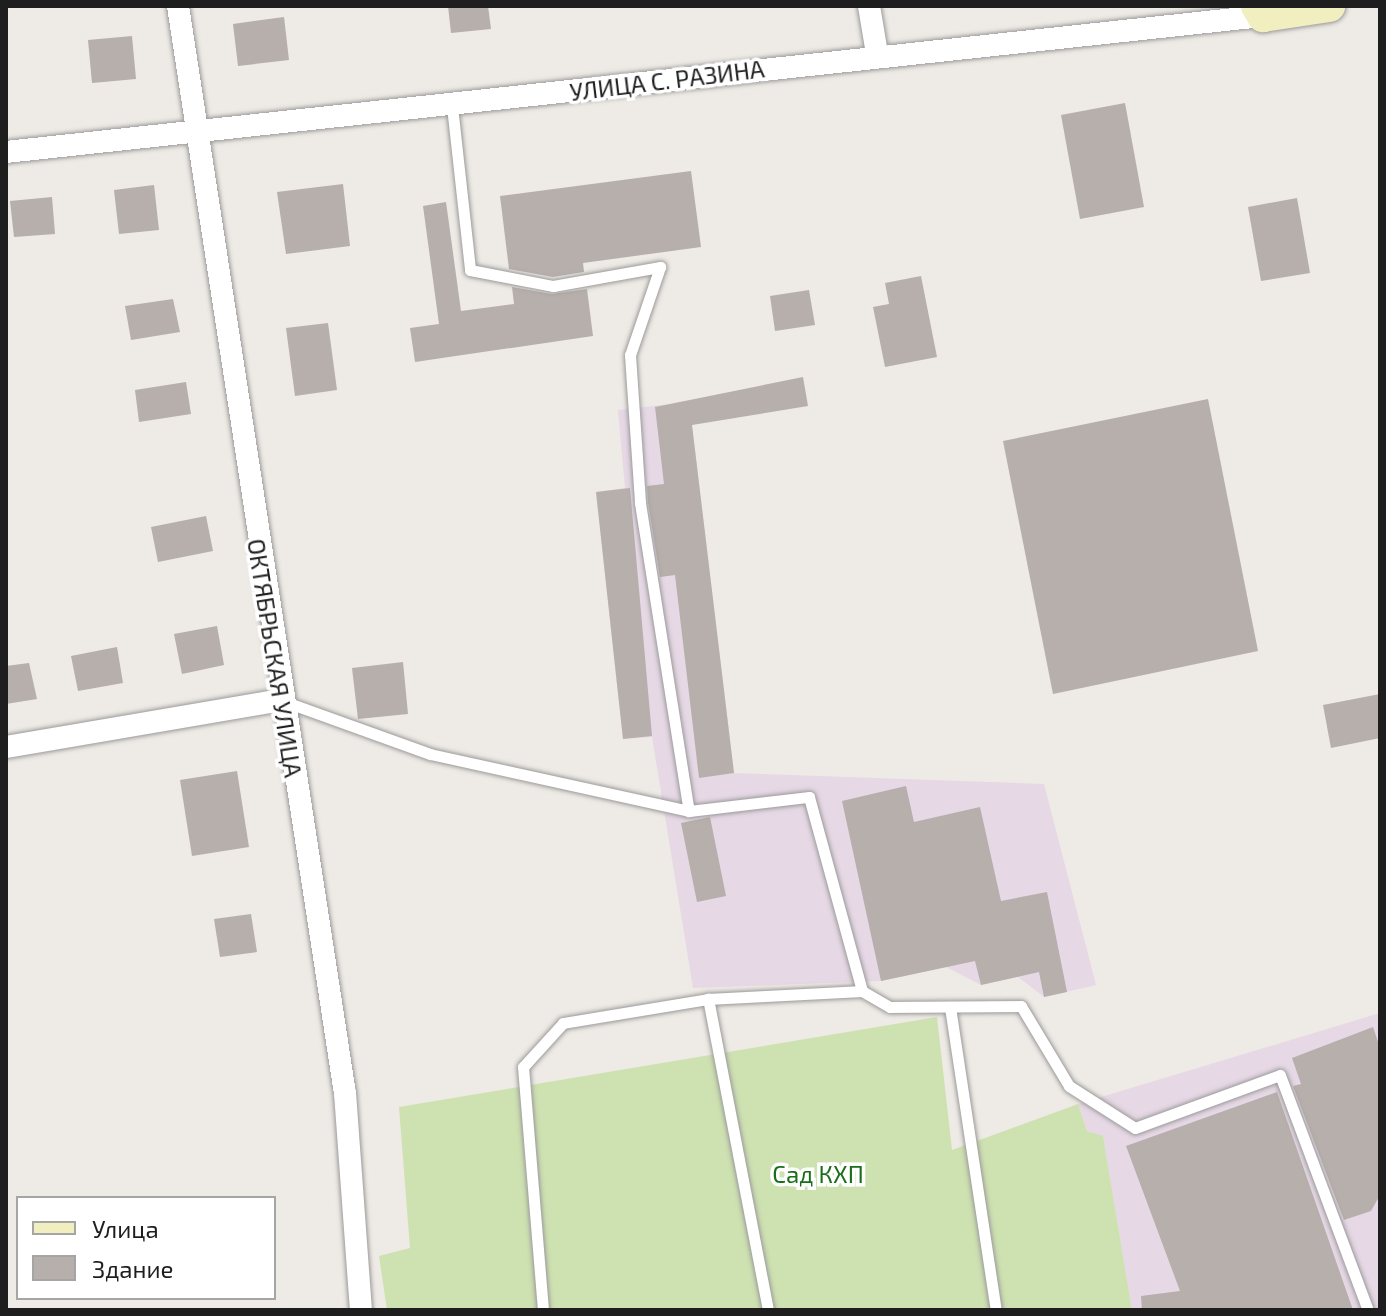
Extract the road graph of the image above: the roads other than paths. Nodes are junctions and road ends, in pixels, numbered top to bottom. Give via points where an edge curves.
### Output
1 (178, 6) edge
2 (869, 6) edge
3 (1329, 6) edge
4 (1260, 11) edge
5 (877, 54) junction
6 (452, 106) junction
7 (197, 137) junction
8 (6, 152) edge
9 (280, 700) junction
10 (6, 747) edge
11 (689, 811) junction
12 (862, 991) junction
13 (708, 999) junction
14 (950, 1007) junction
15 (361, 1310) edge
16 (543, 1310) edge
17 (768, 1310) edge
18 (996, 1310) edge
19 (1368, 1310) edge

1 - 7 street, ОКТЯБРЬСКАЯ УЛИЦА
2 - 5 street
3 - 4 street, УЛИЦА С. РАЗИНА
4 - 5 street, УЛИЦА С. РАЗИНА
5 - 6 street, УЛИЦА С. РАЗИНА
6 - 7 street, УЛИЦА С. РАЗИНА
6 - 11 lane via 470,270 553,286 660,267 630,355 640,503
7 - 8 street, УЛИЦА С. РАЗИНА
7 - 9 street, ОКТЯБРЬСКАЯ УЛИЦА
9 - 10 street
9 - 11 lane via 430,754
9 - 15 street, ОКТЯБРЬСКАЯ УЛИЦА via 345,1093
11 - 12 lane via 809,797
12 - 13 lane
12 - 14 lane via 890,1007
13 - 16 lane via 563,1023 523,1067
13 - 17 lane
14 - 18 lane
14 - 19 lane via 1021,1006 1069,1086 1135,1128 1280,1075

